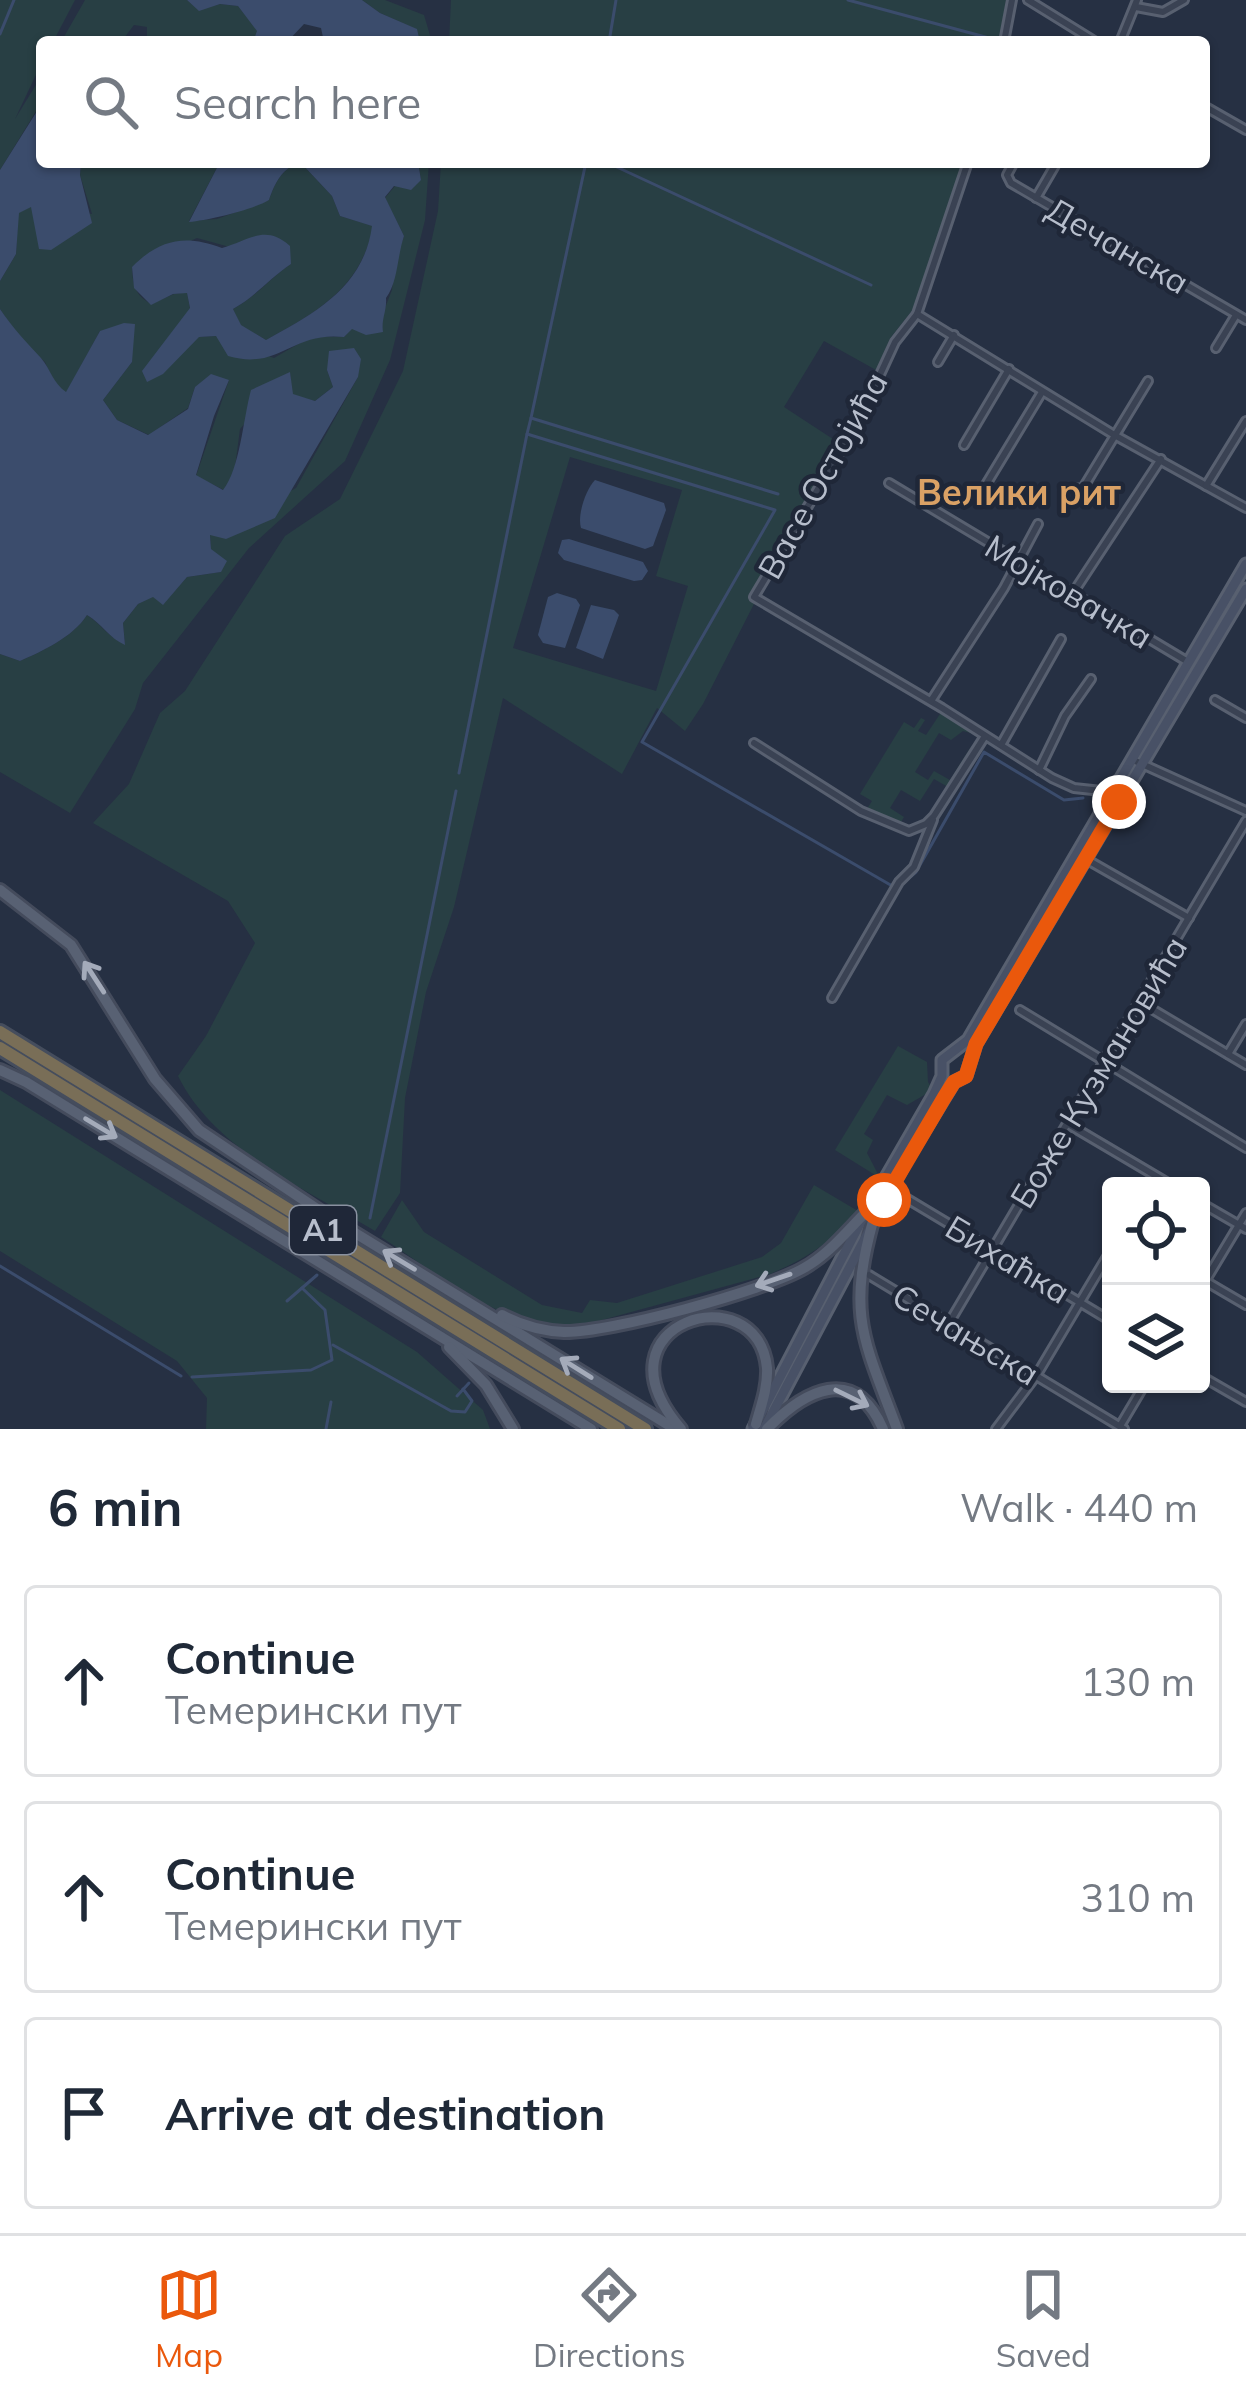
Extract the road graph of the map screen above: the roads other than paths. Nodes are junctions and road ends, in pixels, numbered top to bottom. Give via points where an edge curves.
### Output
1 (1012, 0) edge
2 (1028, 0) edge
3 (1184, 0) edge
4 (1137, 4) edge
5 (1005, 36) edge
6 (1084, 36) edge
7 (1123, 36) edge
8 (1210, 109) edge
9 (1246, 130) edge
10 (966, 168) edge
11 (1012, 168) edge
12 (1054, 168) edge
13 (1036, 198) junction
14 (917, 314) junction
15 (1236, 315) junction
16 (1246, 320) edge
17 (954, 335) junction
18 (1216, 348) dead end
19 (938, 362) dead end
20 (1009, 369) junction
21 (1148, 381) dead end
22 (1043, 391) junction
23 (1246, 421) edge
24 (1116, 436) junction
25 (964, 446) dead end
26 (1161, 459) junction
27 (889, 483) dead end
28 (1206, 486) junction
29 (1075, 489) dead end
30 (979, 496) dead end
31 (1246, 508) edge
32 (1038, 524) dead end
33 (1018, 558) junction
34 (1246, 563) edge
35 (1246, 589) edge
36 (1073, 593) junction
37 (1061, 639) dead end
38 (1188, 662) junction
39 (1091, 679) dead end
40 (1215, 700) dead end
41 (931, 701) junction
42 (1246, 718) edge
43 (985, 736) junction
44 (754, 743) dead end
45 (1000, 746) junction
46 (1136, 762) junction
47 (1040, 770) junction
48 (1111, 793) junction
49 (1246, 812) edge
50 (933, 817) junction
51 (1246, 821) edge
52 (1084, 858) junction
53 (0, 890) edge
54 (1189, 918) junction
55 (832, 998) dead end
56 (1140, 1002) junction
57 (1020, 1010) dead end
58 (1246, 1024) edge
59 (0, 1032) edge
60 (0, 1048) edge
61 (954, 1053) junction
62 (1228, 1054) junction
63 (1105, 1062) junction
64 (968, 1063) junction
65 (1246, 1065) edge
66 (0, 1070) edge
67 (942, 1076) junction
68 (954, 1082) junction
69 (1068, 1124) junction
70 (1246, 1148) edge
71 (1155, 1175) joint
72 (1158, 1177) edge
73 (904, 1197) dead end
74 (1210, 1208) edge
75 (1246, 1213) edge
76 (869, 1216) junction
77 (1242, 1227) edge
78 (993, 1249) junction
79 (1102, 1265) edge
80 (1210, 1275) edge
81 (869, 1276) dead end
82 (1210, 1288) edge
83 (469, 1302) junction
84 (1080, 1302) junction
85 (1246, 1305) edge
86 (1102, 1315) edge
87 (949, 1323) junction
88 (431, 1330) junction
89 (1036, 1376) junction
90 (1210, 1381) edge
91 (1140, 1393) edge
92 (1246, 1402) edge
93 (1120, 1427) edge
94 (760, 1428) edge
95 (513, 1429) edge
96 (591, 1429) edge
97 (619, 1429) edge
98 (645, 1429) edge
99 (678, 1429) edge
100 (883, 1429) edge
101 (898, 1429) edge
102 (996, 1429) edge

1 - 5 street
2 - 6 street
3 - 4 street via 1163,12
4 - 7 street
8 - 9 street
10 - 14 street
11 - 13 street, Дечанска via 1007,179
12 - 13 street
13 - 15 street, Дечанска
14 - 17 street
14 - 41 street, Васе Остојића via 754,597
15 - 16 street, Дечанска
15 - 18 street
17 - 19 street
17 - 20 street
20 - 22 street
20 - 25 street
21 - 24 street
22 - 24 street
22 - 30 street
23 - 28 street
24 - 26 street
24 - 29 street
26 - 28 street
26 - 36 street
27 - 33 street, Мојковачка
28 - 31 street
32 - 33 street
33 - 36 street, Мојковачка
33 - 41 street
34 - 38 main road
35 - 46 main road
36 - 38 street, Мојковачка
37 - 45 street
38 - 46 main road
39 - 47 street
40 - 42 street
41 - 43 street, Васе Остојића
43 - 45 street, Васе Остојића
43 - 50 street
44 - 50 street via 890,826 909,831
45 - 47 street, Васе Остојића
46 - 48 main road
46 - 49 street
46 - 52 main road
47 - 48 street, Васе Остојића via 1073,788
48 - 61 main road
50 - 55 street via 920,856
51 - 54 street, Боже Кузмановића
52 - 54 street
52 - 64 main road
83 -> 53 main road via 199,1130 155,1079 71,945
54 - 56 street, Боже Кузмановића
56 - 62 street
56 - 63 street, Боже Кузмановића
57 - 63 street
58 - 62 street
59 - 98 highway, A1
60 - 97 highway, A1
61 - 64 main road
61 - 67 main road via 941,1063
62 - 65 street
63 - 69 street, Боже Кузмановића
63 - 70 street
64 - 68 main road via 966,1076
66 -> 88 main road
67 - 68 main road
67 - 76 main road
68 - 76 main road
69 - 71 street
69 - 78 street, Боже Кузмановића
71 - 72 street
73 - 78 street, Бихаћка
74 - 77 street
75 - 77 street
76 -> 83 main road via 794,1274 607,1328 546,1330
76 - 94 main road
76 - 101 main road via 860,1322
77 - 80 street
78 - 84 street, Бихаћка
78 - 87 street, Боже Кузмановића
79 - 84 street
81 - 87 street, Сечањска
82 - 85 street
99 -> 83 main road
84 - 86 street, Бихаћка
84 - 89 street
87 - 89 street, Сечањска
88 - 95 main road via 486,1385
88 - 96 main road
89 - 93 street, Сечањска
89 - 102 street
90 - 92 street
91 - 93 street
94 - 99 main road via 767,1375 761,1348 737,1323 705,1317 671,1331 653,1362 656,1396
94 -> 100 main road via 828,1389 863,1400

